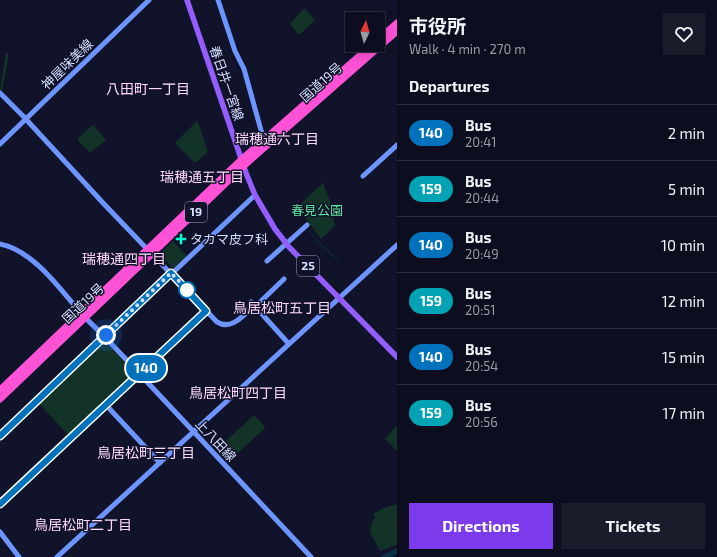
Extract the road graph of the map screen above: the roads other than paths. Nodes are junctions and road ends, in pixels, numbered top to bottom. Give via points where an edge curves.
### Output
1 (149, 0) edge
2 (186, 0) edge
3 (218, 0) edge
4 (397, 23) edge
5 (397, 30) edge
6 (385, 34) edge
7 (364, 52) edge
8 (0, 93) edge
9 (25, 117) junction
10 (264, 141) junction
11 (0, 144) edge
12 (397, 145) edge
13 (243, 163) junction
14 (363, 176) dead end
15 (254, 195) junction
16 (306, 226) dead end
17 (287, 243) junction
18 (0, 244) edge
19 (397, 245) edge
20 (150, 251) junction
21 (267, 262) dead end
22 (171, 273) junction
23 (284, 279) dead end
24 (339, 298) junction
25 (254, 305) junction
26 (206, 311) junction
27 (83, 315) junction
28 (105, 337) junction
29 (289, 344) junction
30 (397, 357) edge
31 (139, 374) junction
32 (0, 390) edge
33 (0, 399) edge
34 (106, 405) junction
35 (194, 432) junction
36 (0, 436) edge
37 (160, 463) junction
38 (0, 504) edge
39 (0, 532) edge
40 (19, 557) edge
41 (57, 557) edge
42 (311, 557) edge

1 - 9 street, 神屋味美線
2 - 13 main road, 春日井一宮線 / 25
3 - 10 street via 244,69
4 - 6 highway
5 - 13 highway, 国道19号 / 19
7 - 10 highway, 国道19号 / 19
8 - 9 street
9 - 11 street, 神屋味美線
9 - 20 street
10 - 13 highway, 国道19号 / 19
12 - 14 street
13 - 15 main road, 春日井一宮線 / 25
13 - 20 highway, 国道19号 / 19
15 - 17 main road, 春日井一宮線 / 25
15 - 22 street
16 - 17 street
17 - 21 street
17 - 24 main road, 春日井一宮線 / 25
18 - 27 street, 上八田線 via 27,255
19 - 24 street
20 - 22 street
20 - 27 highway, 国道19号 / 19
22 - 26 street
22 - 28 street
23 - 25 street
24 - 29 street
24 - 30 main road, 春日井一宮線 / 25
25 - 26 street via 236,322 227,325 217,322
25 - 29 street
26 - 31 street
27 - 28 street, 上八田線
27 - 32 highway, 国道19号 / 19
27 - 33 highway, 国道19号 / 19
28 - 31 street, 上八田線
28 - 36 street
29 - 35 street
31 - 34 street
31 - 35 street, 上八田線
34 - 37 street
34 - 38 street
35 - 37 street
35 - 42 street, 上八田線
37 - 41 street
39 - 40 street

